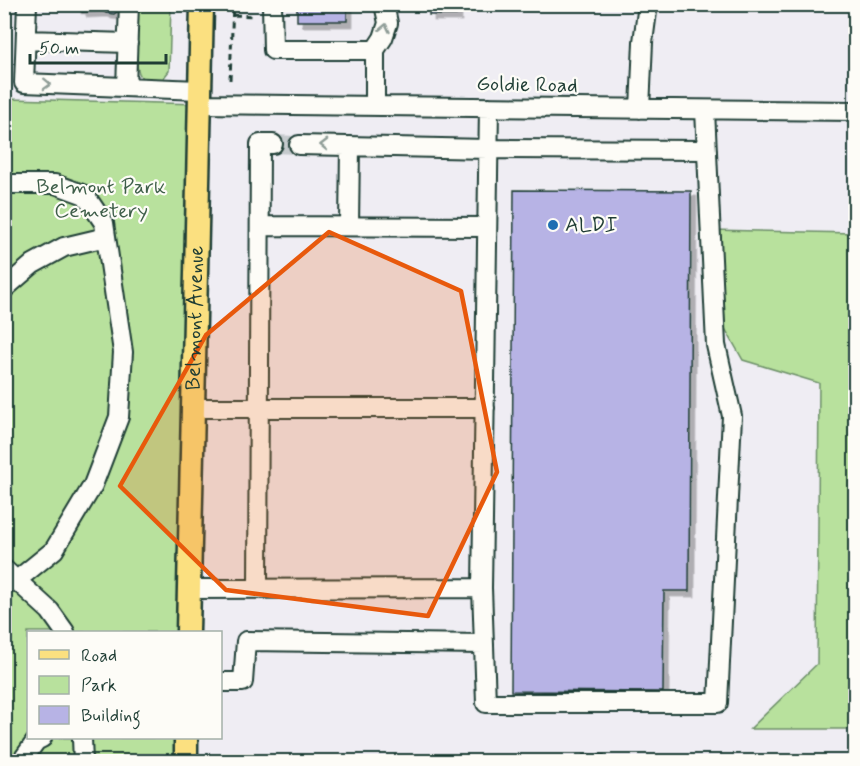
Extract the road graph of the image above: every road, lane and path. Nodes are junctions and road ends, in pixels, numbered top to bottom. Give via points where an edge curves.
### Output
1 (27, 4) edge
2 (129, 4) edge
3 (202, 4) edge
4 (233, 4) edge
5 (272, 4) edge
6 (384, 4) edge
7 (648, 4) edge
8 (233, 15) junction
9 (253, 16) dead end
10 (26, 40) junction
11 (128, 44) junction
12 (375, 50) junction
13 (230, 80) dead end
14 (126, 87) junction
15 (199, 97) junction
16 (375, 106) junction
17 (489, 107) junction
18 (640, 109) junction
19 (705, 110) junction
20 (855, 111) edge
21 (267, 144) dead end
22 (299, 144) tunnel mouth
23 (350, 146) junction
24 (488, 149) junction
25 (707, 150) junction
26 (4, 184) edge
27 (260, 226) junction
28 (349, 226) junction
29 (487, 227) junction
30 (106, 237) junction
31 (4, 290) edge
32 (193, 408) junction
33 (260, 408) junction
34 (484, 408) junction
35 (9, 578) edge
36 (258, 588) junction
37 (482, 588) junction
38 (189, 589) junction
39 (64, 631) edge
40 (188, 631) edge
41 (484, 644) junction
42 (222, 682) edge
43 (40, 739) edge
44 (82, 739) edge
45 (186, 739) edge
46 (21, 762) edge
47 (83, 762) edge
48 (186, 762) edge

1 - 10 street
2 - 11 street
3 - 15 main road, Belmont Avenue
4 - 8 path
5 - 12 street via 273,50
12 -> 6 street via 387,30
7 - 18 street
8 - 9 path
8 - 13 path
10 - 11 street
10 -> 14 street, Goldie Road via 24,83
11 - 14 street
12 - 16 street
14 - 15 street, Goldie Road
15 - 16 street, Goldie Road
15 - 32 main road, Belmont Avenue
16 - 17 street, Goldie Road
17 - 18 street, Goldie Road
17 - 24 street
18 - 19 street, Goldie Road
19 - 20 street, Goldie Road
19 - 25 street
21 - 27 street
23 -> 22 street
23 - 24 street
23 - 28 street
24 - 25 street
24 - 29 street
25 - 41 street via 716,345 732,416 718,704 486,703
26 - 30 street via 55,184 85,195 104,223
27 - 28 street
27 - 33 street
28 - 29 street
29 - 34 street
30 - 31 street via 64,247 33,264
30 - 35 street via 123,352 119,417 93,485 54,550
32 - 33 street
32 - 38 main road, Belmont Avenue
33 - 34 street
33 - 36 street
34 - 37 street
35 - 39 street via 50,611
36 - 37 street
36 - 38 street
37 - 41 street
38 - 40 main road, Belmont Avenue
41 - 42 street via 246,641 243,682
43 - 46 street
44 - 47 street
45 - 48 main road

